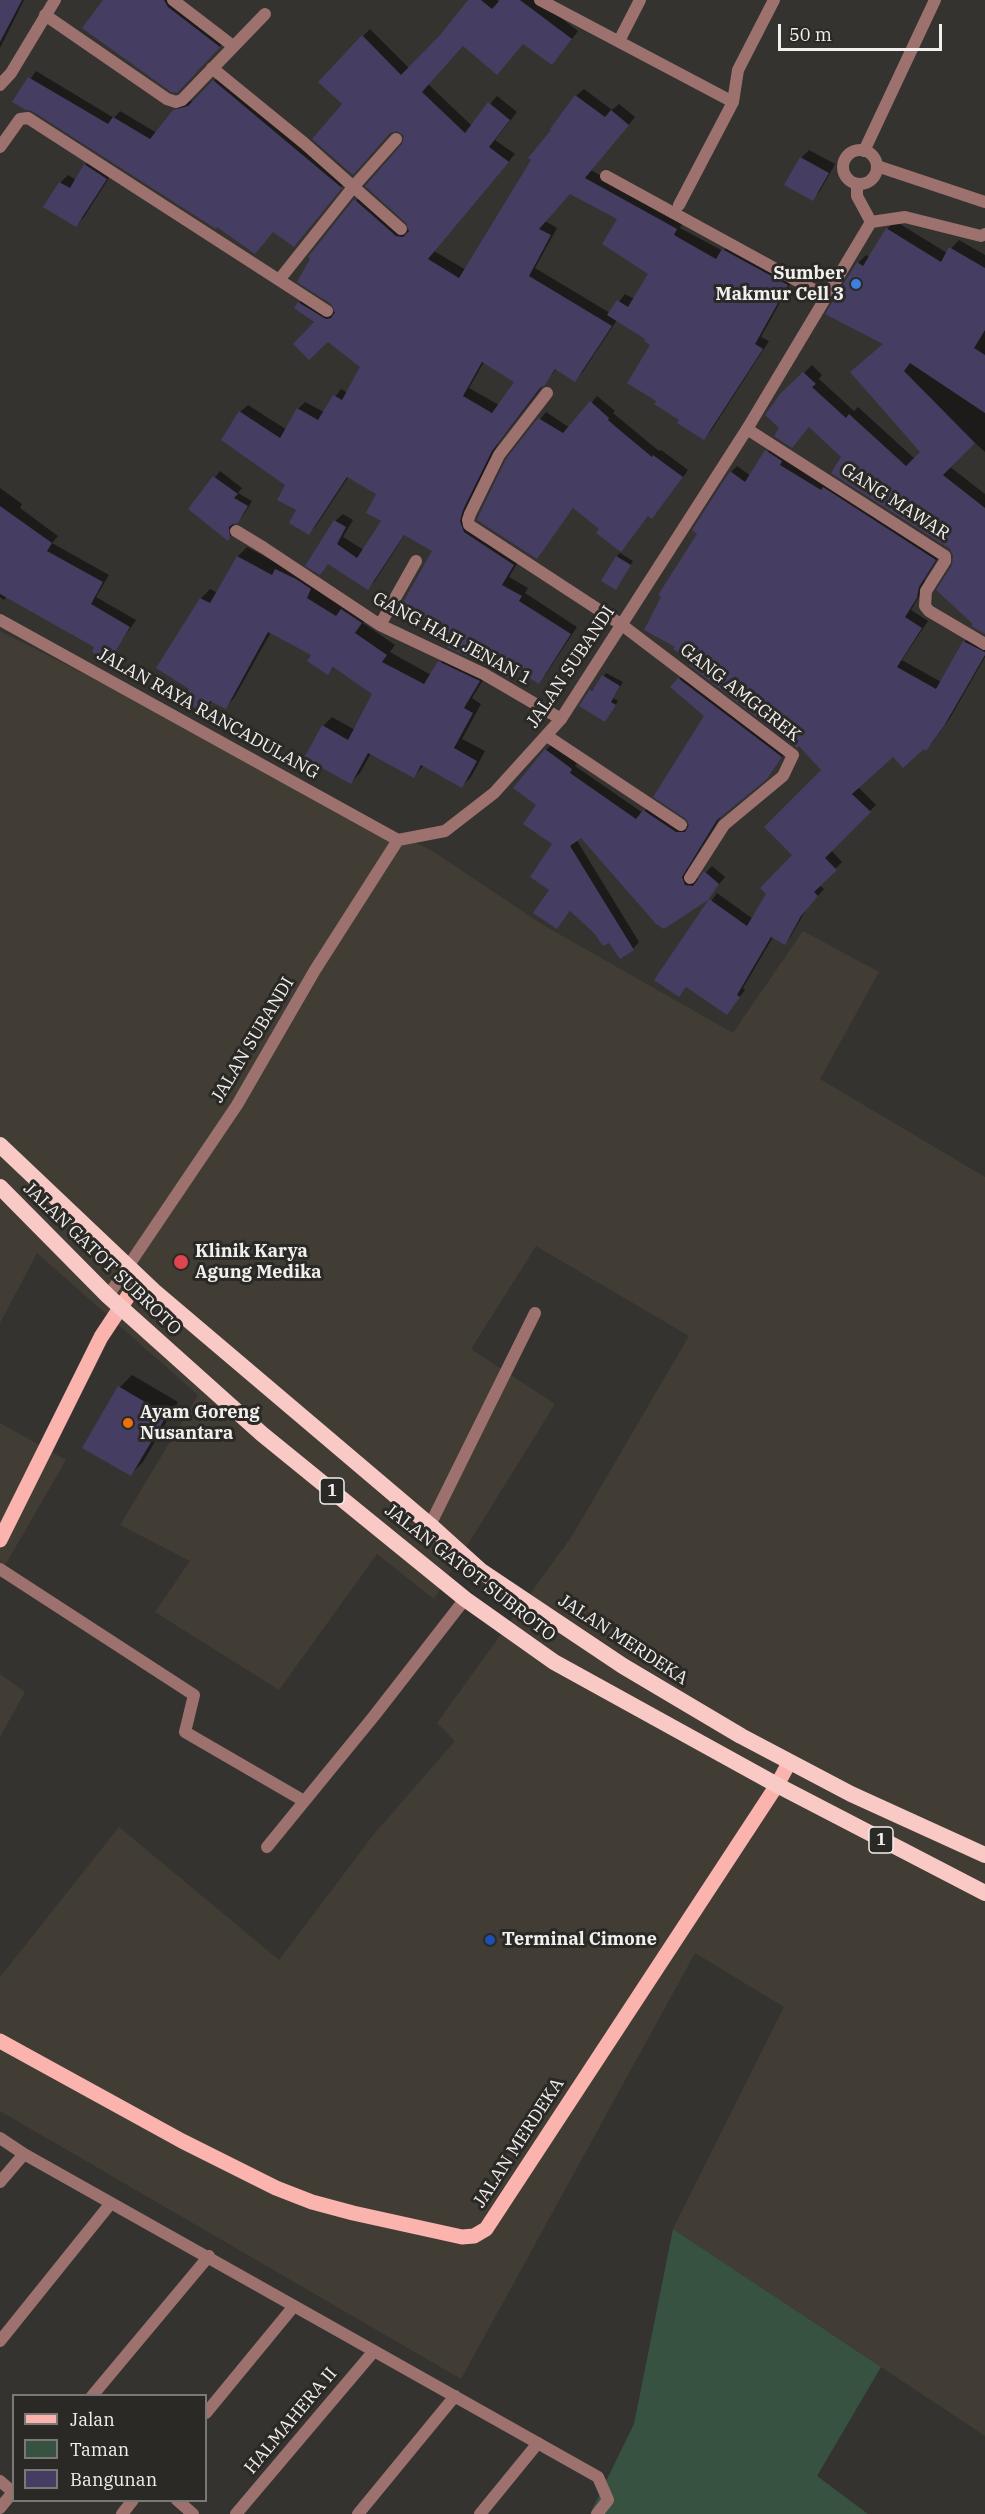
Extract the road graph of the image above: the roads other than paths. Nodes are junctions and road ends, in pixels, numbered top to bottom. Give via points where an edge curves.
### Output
1 (55, 0) edge
2 (173, 0) edge
3 (540, 0) edge
4 (640, 0) edge
5 (774, 0) edge
6 (935, 0) edge
7 (265, 14) dead end
8 (45, 15) junction
9 (619, 41) junction
10 (233, 46) junction
11 (212, 68) junction
12 (0, 85) edge
13 (733, 102) junction
14 (396, 139) dead end
15 (0, 147) edge
16 (864, 151) junction
17 (877, 166) junction
18 (606, 176) dead end
19 (857, 184) junction
20 (354, 186) junction
21 (985, 202) edge
22 (678, 205) dead end
23 (871, 222) junction
24 (401, 229) dead end
25 (984, 236) edge
26 (279, 280) junction
27 (825, 296) junction
28 (327, 311) dead end
29 (547, 393) dead end
30 (747, 429) junction
31 (236, 531) dead end
32 (416, 561) dead end
33 (0, 620) edge
34 (380, 625) junction
35 (622, 625) junction
36 (985, 644) edge
37 (561, 719) junction
38 (547, 736) junction
39 (681, 825) dead end
40 (399, 840) junction
41 (690, 878) dead end
42 (0, 1145) edge
43 (0, 1187) edge
44 (135, 1272) junction
45 (114, 1301) junction
46 (535, 1313) dead end
47 (279, 1399) joint
48 (430, 1525) junction
49 (0, 1540) edge
50 (0, 1569) edge
51 (465, 1599) junction
52 (789, 1763) junction
53 (777, 1785) junction
54 (304, 1801) junction
55 (267, 1847) dead end
56 (985, 1855) edge
57 (985, 1893) edge
58 (0, 2041) edge
59 (0, 2138) edge
60 (24, 2154) junction
61 (0, 2182) edge
62 (111, 2203) junction
63 (209, 2256) junction
64 (294, 2306) junction
65 (0, 2341) edge
66 (374, 2351) junction
67 (94, 2394) edge
68 (455, 2396) junction
69 (207, 2412) edge
70 (538, 2443) junction
71 (0, 2481) edge
72 (12, 2491) edge
73 (12, 2493) edge
74 (131, 2502) edge
75 (179, 2502) edge
76 (0, 2508) edge
77 (122, 2514) edge
78 (193, 2514) edge
79 (236, 2514) edge
80 (358, 2514) edge
81 (480, 2514) edge
82 (597, 2514) edge

1 - 8 street
2 - 10 street
3 - 9 street
4 - 9 street
5 - 13 street via 738,70
6 - 16 street
7 - 10 street
8 - 11 street via 171,101 182,100
8 - 12 street
9 - 13 street
10 - 11 street
11 - 20 street
13 - 22 street
14 - 20 street
15 - 26 street via 20,119 28,118
16 - 17 street
16 - 19 street via 849,154 843,164 848,178
17 - 19 street via 869,182
17 - 21 street
18 - 27 street
19 - 23 street via 860,202
20 - 24 street
20 - 26 street
23 - 25 street via 905,217
23 - 27 street, JALAN SUBANDI
26 - 28 street
27 - 30 street, JALAN SUBANDI
29 - 35 street via 498,455 467,522
30 - 35 street, JALAN SUBANDI
30 - 36 street, GANG MAWAR via 945,556 926,591 925,606
31 - 34 street, GANG HAJI JENAN 1
32 - 34 street
33 - 40 street, JALAN RAYA RANCADULANG
34 - 37 street, GANG HAJI JENAN 1 via 484,674
35 - 37 street, JALAN SUBANDI
35 - 41 street, GANG AMGGREK via 793,755 783,776 724,825
37 - 38 street, JALAN SUBANDI
38 - 39 street
38 - 40 street, JALAN SUBANDI via 494,793 445,831
40 - 44 street, JALAN SUBANDI via 315,970
42 - 44 highway, JALAN GATOT SUBROTO / 1
43 - 45 highway, JALAN GATOT SUBROTO / 1
44 - 45 main road
44 - 47 highway, JALAN GATOT SUBROTO / 1
45 - 49 main road via 101,1337
45 - 51 highway, JALAN GATOT SUBROTO / 1 via 262,1434
46 - 48 street
47 - 48 highway, JALAN MERDEKA / 1
48 - 52 highway, JALAN MERDEKA / 1 via 481,1571 623,1666
50 - 54 street via 194,1695 185,1732
51 - 53 highway, JALAN GATOT SUBROTO / 1 via 554,1662
51 - 54 street
52 - 53 main road, JALAN MERDEKA
52 - 56 highway, JALAN MERDEKA / 1
53 - 57 highway, JALAN GATOT SUBROTO / 1
53 - 58 main road, JALAN MERDEKA via 481,2234 462,2237 353,2213 276,2188
54 - 55 street
59 - 60 street
60 - 61 street
60 - 62 street
62 - 63 street
62 - 65 street
63 - 64 street
63 - 67 street
64 - 66 street
64 - 69 street
66 - 68 street
66 - 79 street, HALMAHERA II
68 - 70 street
68 - 80 street
70 - 81 street
70 - 82 street via 598,2477 608,2500
71 - 72 street
73 - 76 street
74 - 77 street
75 - 78 street

